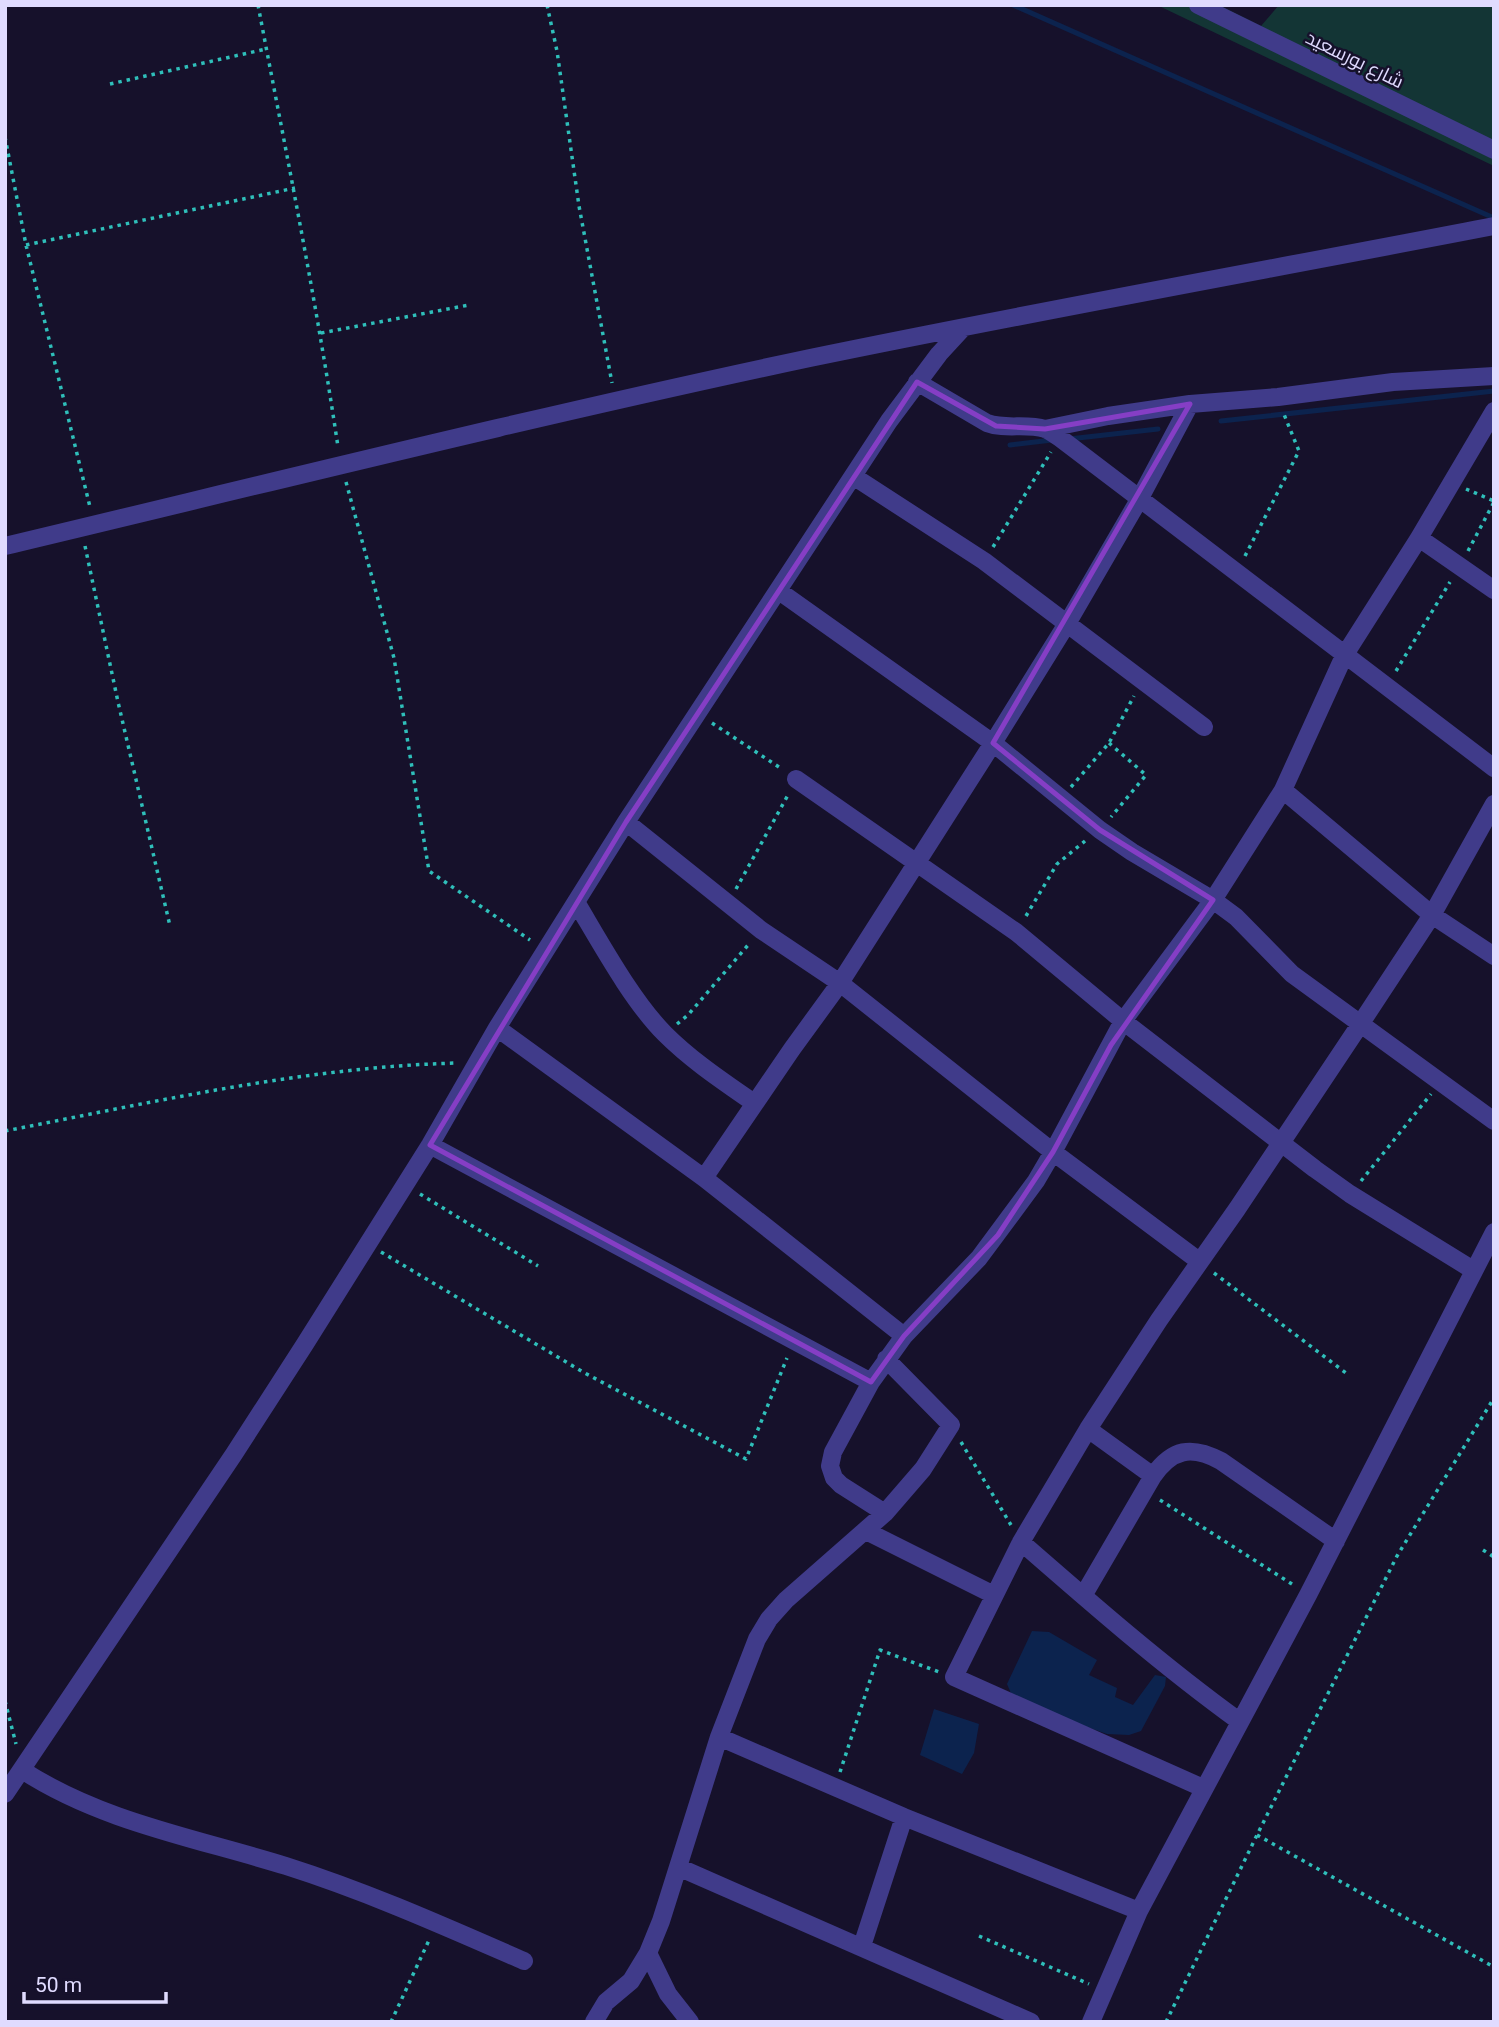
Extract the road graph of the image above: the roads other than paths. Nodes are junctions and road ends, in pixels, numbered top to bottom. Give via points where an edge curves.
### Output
1 (1198, 5) edge
2 (1494, 150) edge
3 (1494, 226) edge
4 (962, 328) junction
5 (1494, 376) edge
6 (917, 382) junction
7 (1190, 404) junction
8 (1494, 411) edge
9 (1053, 433) junction
10 (853, 476) junction
11 (1140, 498) junction
12 (1419, 538) junction
13 (5, 546) edge
14 (1494, 590) edge
15 (779, 591) junction
16 (1068, 622) junction
17 (1343, 656) junction
18 (1204, 727) dead end
19 (993, 743) junction
20 (1494, 768) edge
21 (796, 779) road end
22 (1283, 790) junction
23 (1494, 804) edge
24 (626, 822) junction
25 (916, 863) junction
26 (1213, 900) junction
27 (576, 902) junction
28 (1432, 915) junction
29 (1494, 956) edge
30 (840, 983) junction
31 (1123, 1021) junction
32 (1361, 1023) junction
33 (497, 1028) junction
34 (754, 1103) junction
35 (1494, 1121) edge
36 (1280, 1143) junction
37 (430, 1145) junction
38 (1053, 1152) junction
39 (704, 1178) junction
40 (1494, 1232) edge
41 (1199, 1261) junction
42 (1473, 1270) junction
43 (904, 1336) junction
44 (886, 1359) junction
45 (871, 1382) junction
46 (1088, 1429) junction
47 (1149, 1483) junction
48 (885, 1513) junction
49 (866, 1531) junction
50 (1336, 1541) junction
51 (1021, 1542) junction
52 (994, 1595) junction
53 (1083, 1597) junction
54 (1239, 1721) junction
55 (719, 1737) junction
56 (22, 1770) junction
57 (1203, 1788) junction
58 (5, 1794) edge
59 (904, 1817) junction
60 (678, 1867) junction
61 (1139, 1910) junction
62 (862, 1946) junction
63 (648, 1953) junction
64 (524, 1961) dead end
65 (594, 2022) edge
66 (690, 2022) edge
67 (1031, 2022) edge
68 (1091, 2022) edge

1 - 2 street, شارع بورسعيد
3 - 4 street
4 - 6 street
4 - 13 street via 340,459
5 - 7 street
6 - 9 street via 987,423
6 - 10 street
7 - 9 street via 1108,416
7 - 11 street
8 - 12 street
9 - 11 street
10 - 15 street
10 - 16 street via 985,561
11 - 16 street
11 - 17 street
12 - 14 street
12 - 17 street
15 - 19 street
15 - 24 street
16 - 18 street
16 - 19 street
17 - 20 street
17 - 22 street
19 - 25 street
19 - 26 street via 1100,830
21 - 25 street
22 - 26 street
22 - 28 street
23 - 28 street
24 - 27 street
24 - 30 street via 761,930
25 - 30 street
25 - 31 street via 1016,932
26 - 31 street
26 - 32 street via 1292,974
27 - 33 street
27 - 34 street via 664,1034
28 - 29 street
28 - 32 street
30 - 34 street
30 - 38 street
31 - 36 street
31 - 38 street
32 - 35 street
32 - 36 street
33 - 37 street
33 - 39 street
34 - 39 street
36 - 41 street
36 - 42 street via 1350,1194
37 - 45 street
37 - 56 street via 242,1443
38 - 41 street
38 - 43 street via 985,1251
39 - 43 street
40 - 42 street
41 - 46 street
42 - 50 street
43 - 44 street
44 - 45 street
44 - 48 street via 951,1425 923,1469
45 - 48 street via 830,1466 841,1485
46 - 47 street
46 - 51 street
47 - 50 street via 1174,1454 1206,1453
47 - 53 street
48 - 49 street
49 - 52 street
49 - 55 street via 769,1619
50 - 54 street
51 - 52 street
51 - 53 street
52 - 57 street via 954,1677
53 - 54 street
54 - 57 street
55 - 59 street
55 - 60 street
56 - 58 street
56 - 64 street via 108,1814 320,1877
57 - 61 street
59 - 61 street
59 - 62 street
60 - 62 street
60 - 63 street
61 - 68 street
62 - 67 street
63 - 65 street via 631,1981 606,2002
63 - 66 street via 668,1994

